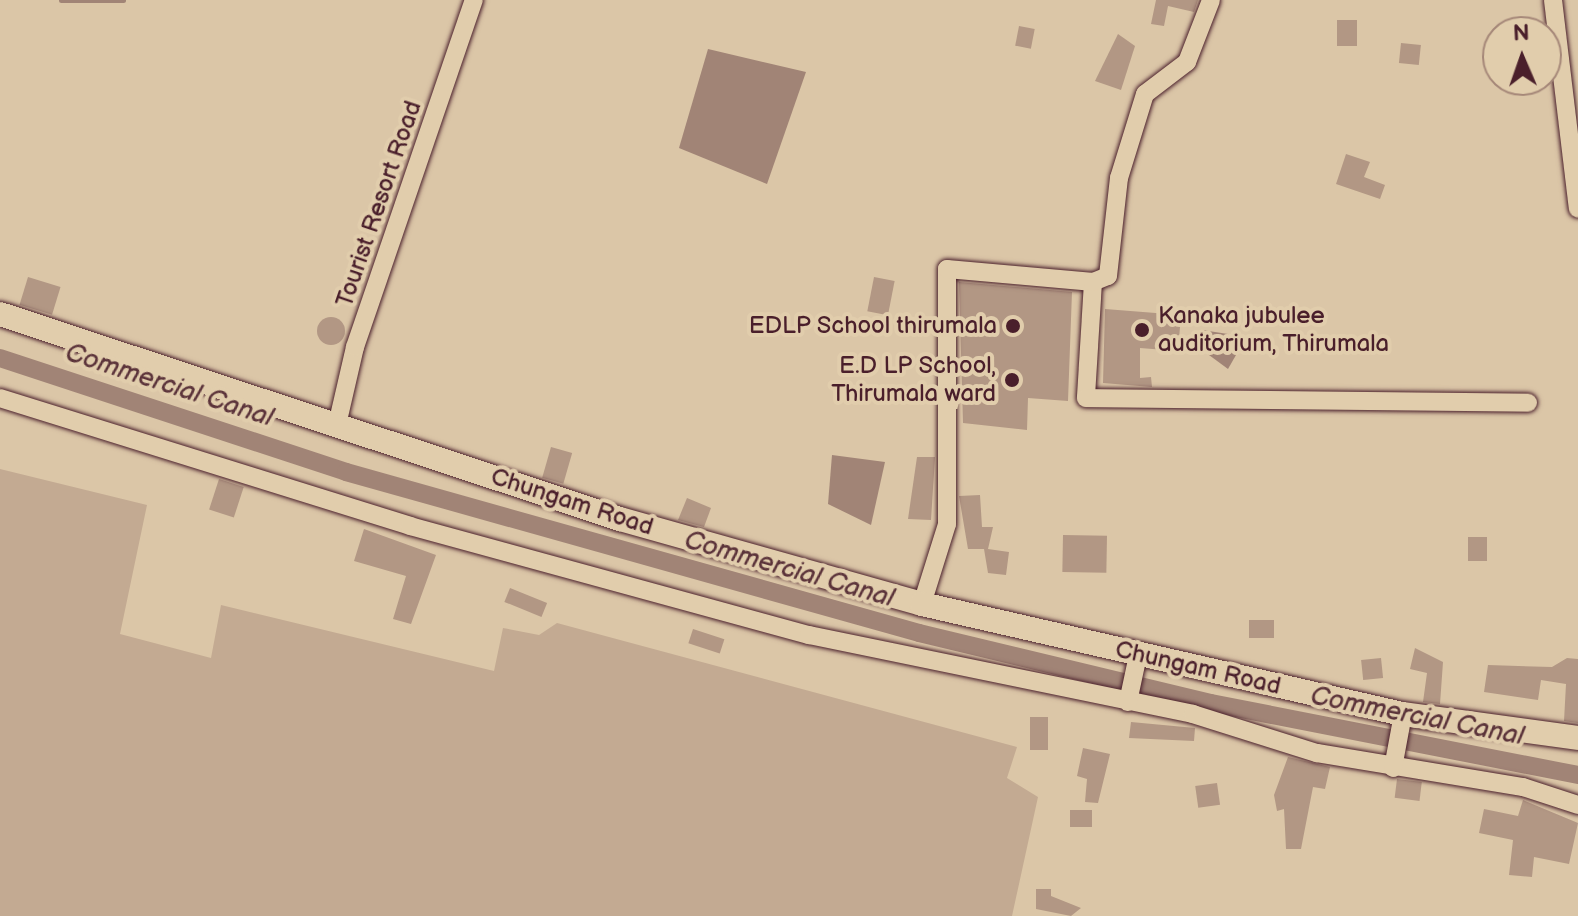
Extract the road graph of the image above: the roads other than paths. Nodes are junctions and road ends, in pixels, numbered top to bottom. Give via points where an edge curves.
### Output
1 (474, 0) edge
2 (1211, 0) edge
3 (1553, 0) edge
4 (1578, 209) edge
5 (1093, 282) junction
6 (0, 314) edge
7 (0, 398) edge
8 (1528, 403) dead end
9 (337, 425) junction
10 (922, 604) junction
11 (1138, 655) junction
12 (1128, 702) junction
13 (1403, 714) junction
14 (1578, 738) edge
15 (1393, 768) junction
16 (1578, 805) edge

1 - 9 street, Tourist Resort Road via 355,347
2 - 5 street via 1187,62 1145,94 1119,178 1113,269
3 - 4 street
5 - 8 street via 1086,398
5 - 10 street via 947,269 947,524
6 - 9 main road, Chungam Road
7 - 12 street via 410,526 763,622
9 - 10 main road, Chungam Road via 620,519
10 - 11 main road, Chungam Road
11 - 12 street
11 - 13 main road, Chungam Road
12 - 15 street
13 - 14 main road, Chungam Road
13 - 15 street
15 - 16 street via 1523,787

